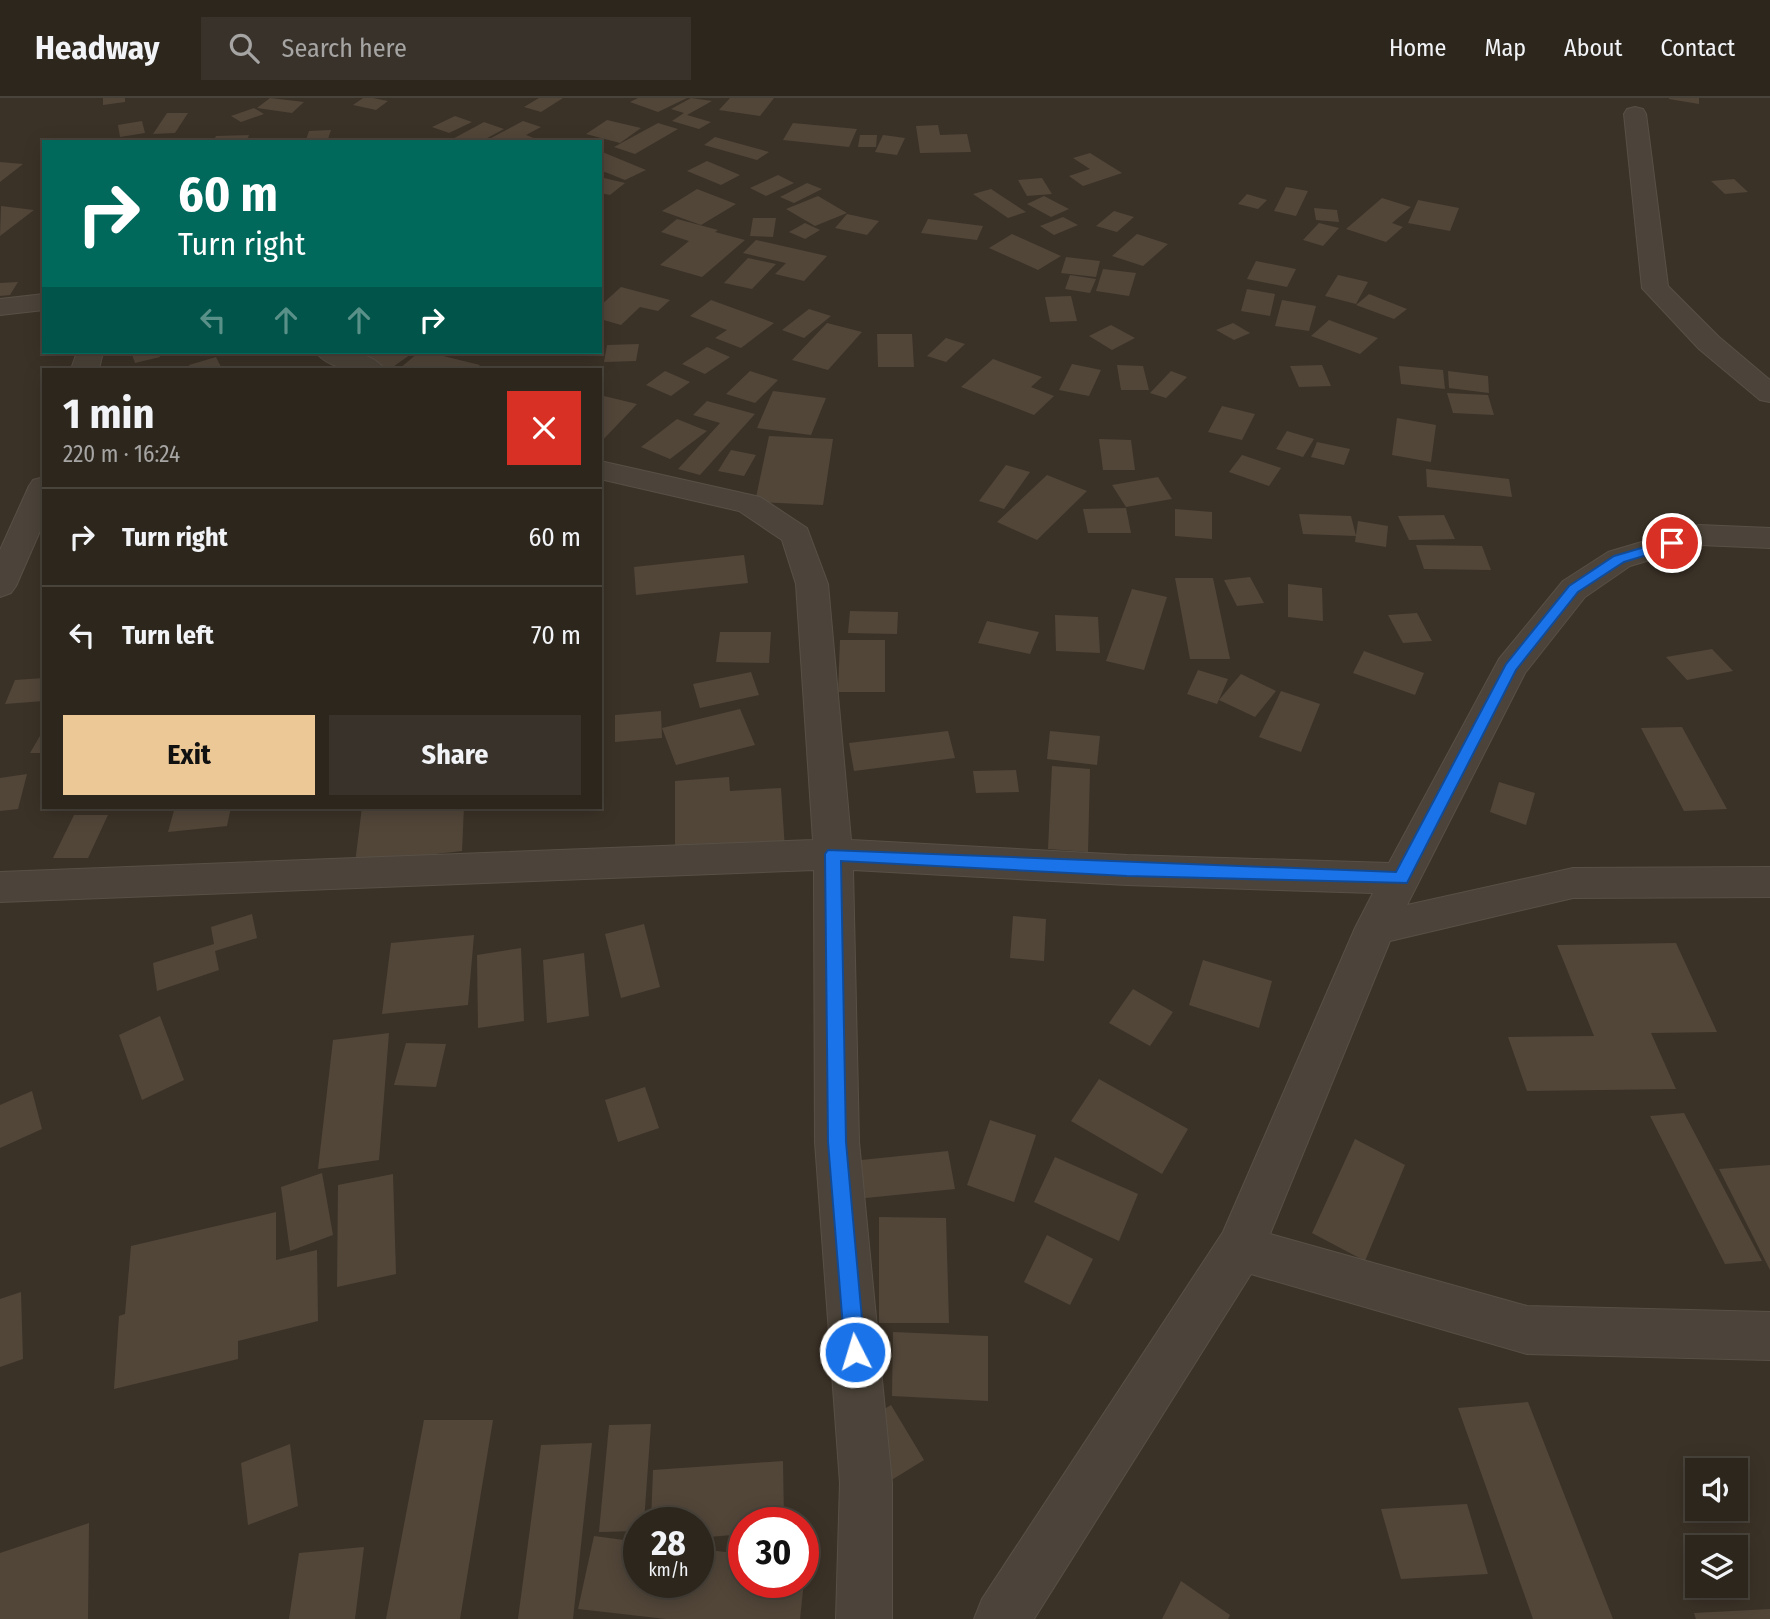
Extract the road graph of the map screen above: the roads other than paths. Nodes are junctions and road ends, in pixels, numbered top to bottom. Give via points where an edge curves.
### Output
1 (1635, 114) dead end
2 (42, 302) edge
3 (0, 307) edge
4 (335, 354) edge
5 (368, 368) edge
6 (1770, 394) edge
7 (602, 470) edge
8 (42, 491) edge
9 (1770, 538) edge
10 (0, 586) edge
11 (833, 854) junction
12 (1401, 879) junction
13 (1770, 882) edge
14 (0, 887) edge
15 (1375, 928) junction
16 (1240, 1248) junction
17 (1770, 1336) edge
18 (864, 1619) edge
19 (1002, 1619) edge

1 - 6 street via 1656,288 1709,344
2 - 3 street
4 - 5 street
7 - 11 street via 749,504 796,535 812,584
8 - 10 street
9 - 12 street via 1699,534 1619,559 1574,589 1511,667
11 - 12 street
11 - 14 street
11 - 18 street via 837,1142 866,1483
12 - 15 street
13 - 15 street via 1573,883
15 - 16 street
16 - 17 street via 1527,1330
16 - 19 street

